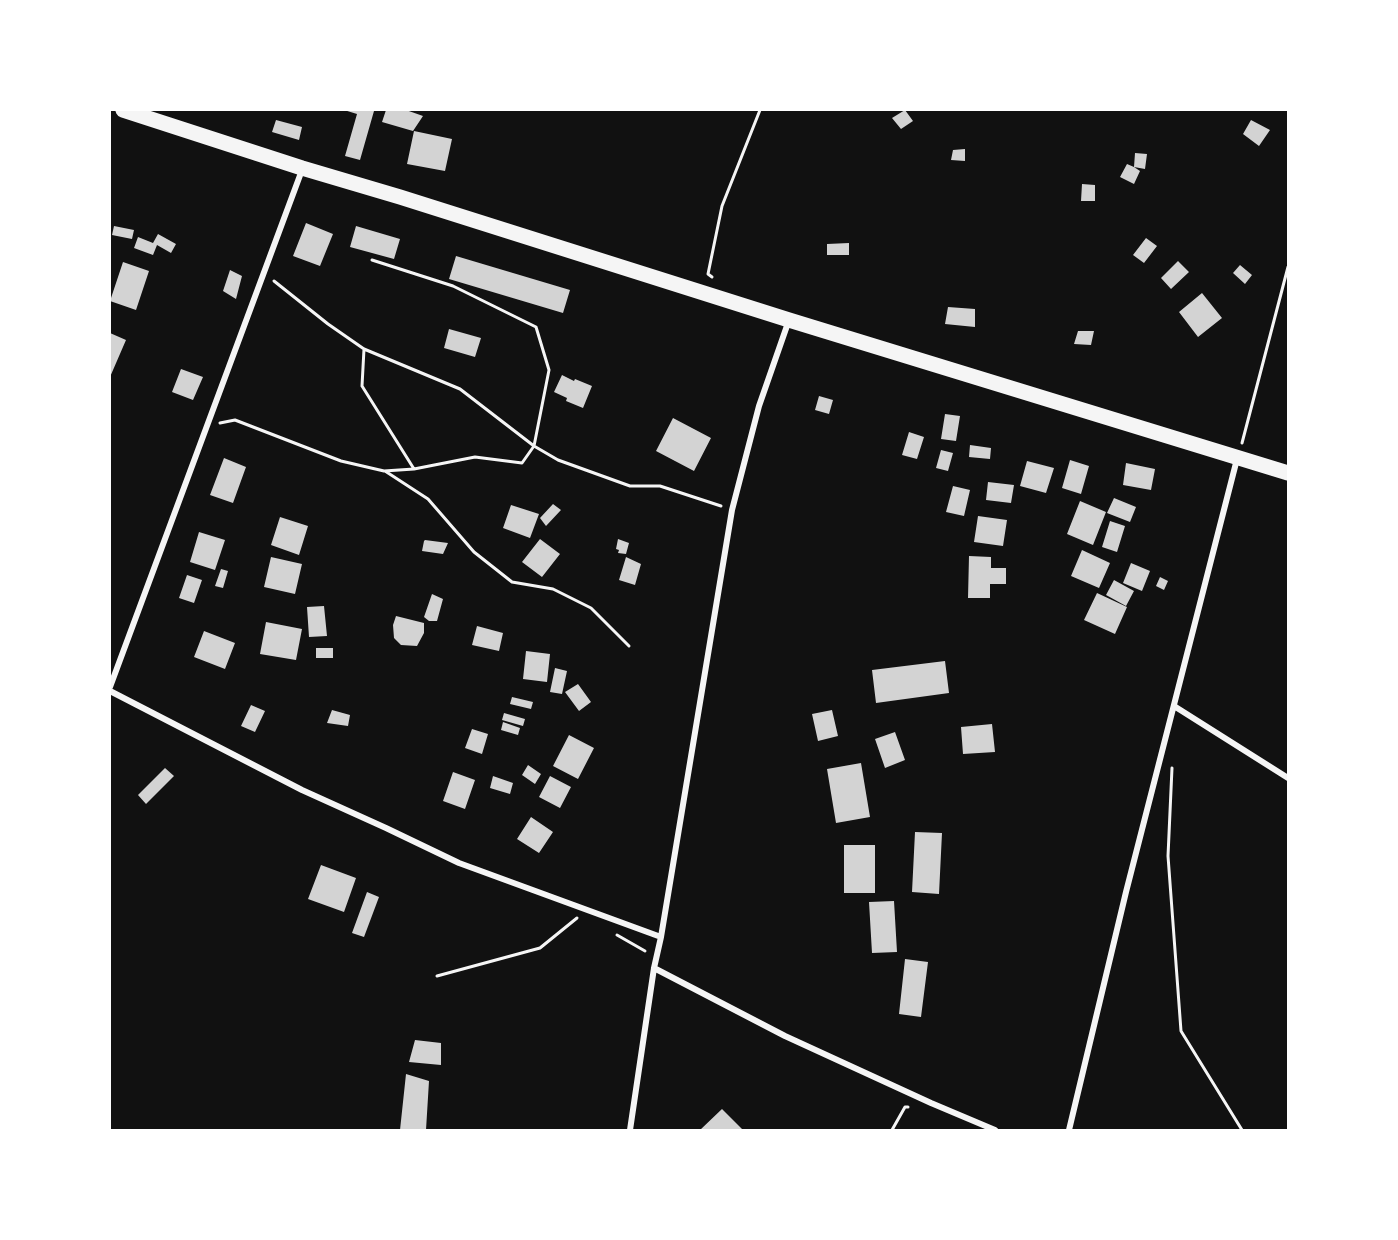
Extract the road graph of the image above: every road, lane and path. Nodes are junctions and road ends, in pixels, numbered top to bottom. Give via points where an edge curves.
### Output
1 (123, 110) edge
2 (760, 110) edge
3 (302, 168) junction
4 (372, 260) dead end
5 (1288, 267) edge
6 (263, 273) junction
7 (718, 280) dead end
8 (789, 320) junction
9 (364, 349) junction
10 (206, 425) junction
11 (534, 446) junction
12 (1238, 457) junction
13 (414, 469) junction
14 (384, 471) junction
15 (1288, 473) edge
16 (732, 510) junction
17 (628, 645) dead end
18 (110, 689) edge
19 (1174, 706) junction
20 (1172, 764) dead end
21 (1288, 778) edge
22 (580, 915) dead end
23 (610, 932) dead end
24 (661, 937) junction
25 (650, 954) dead end
26 (654, 968) junction
27 (437, 976) dead end
28 (931, 1103) junction
29 (630, 1131) edge
30 (892, 1131) edge
31 (995, 1131) edge
32 (1069, 1131) edge
33 (1242, 1131) edge

1 - 3 main road
2 - 7 path via 722,206 708,274
3 - 6 street
3 - 8 main road
4 - 11 path via 453,286 536,327 549,370
5 - 12 path
6 - 9 path
6 - 10 street
8 - 12 main road
8 - 16 street via 759,406
9 - 11 path via 460,389
9 - 13 path via 362,386
10 - 14 path via 235,420 341,461
10 - 18 street
11 - 13 path via 522,463 475,457
11 - 16 path via 558,460 630,486 660,486
12 - 15 main road
12 - 19 street
13 - 14 path
14 - 17 path via 428,499 474,552 512,582 553,589 591,608
16 - 24 street
18 - 24 street via 302,790 459,863
19 - 21 street
19 - 32 street
20 - 33 path via 1168,856 1181,1031
22 - 27 path via 540,948
23 - 25 path
24 - 26 street
26 - 28 street via 785,1036
26 - 29 street
28 - 30 path via 905,1107
28 - 31 street

